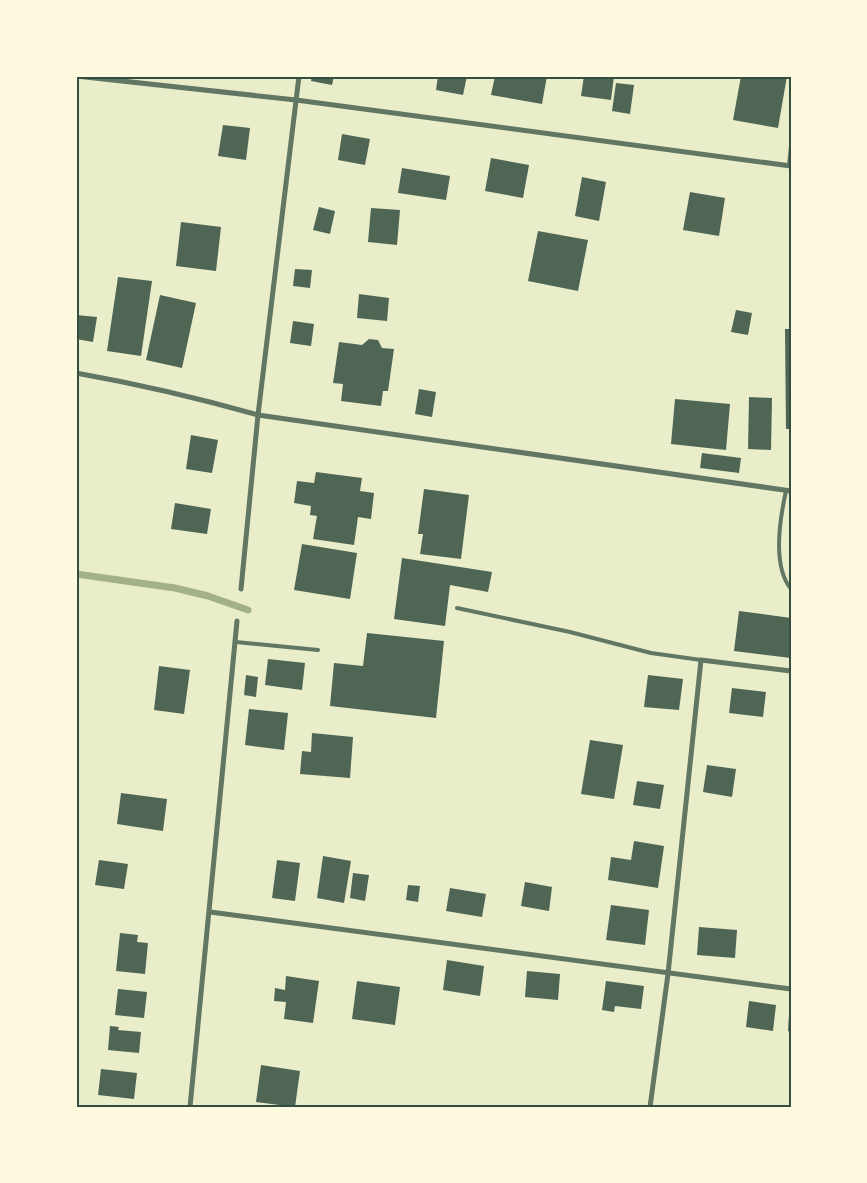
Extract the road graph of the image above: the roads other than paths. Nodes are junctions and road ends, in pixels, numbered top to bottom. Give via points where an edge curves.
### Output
1 (76, 76) edge
2 (299, 76) edge
3 (296, 100) junction
4 (791, 146) edge
5 (790, 166) edge
6 (76, 373) edge
7 (258, 415) junction
8 (788, 491) edge
9 (241, 589) dead end
10 (791, 589) edge
11 (457, 608) dead end
12 (237, 621) dead end
13 (236, 642) junction
14 (318, 650) dead end
15 (701, 660) junction
16 (791, 671) edge
17 (210, 912) junction
18 (668, 974) junction
19 (791, 989) edge
20 (190, 1107) edge
21 (650, 1107) edge

1 - 3 street
2 - 3 street
3 - 5 street
3 - 7 street
4 - 5 lane
6 - 7 street via 215,402
7 - 8 street
7 - 9 street
8 - 10 lane via 782,510 779,550 782,573
11 - 15 lane via 651,653
12 - 13 street
13 - 14 lane
13 - 17 street
15 - 16 street
15 - 18 street
17 - 18 street
17 - 20 street
18 - 19 street
18 - 21 street

